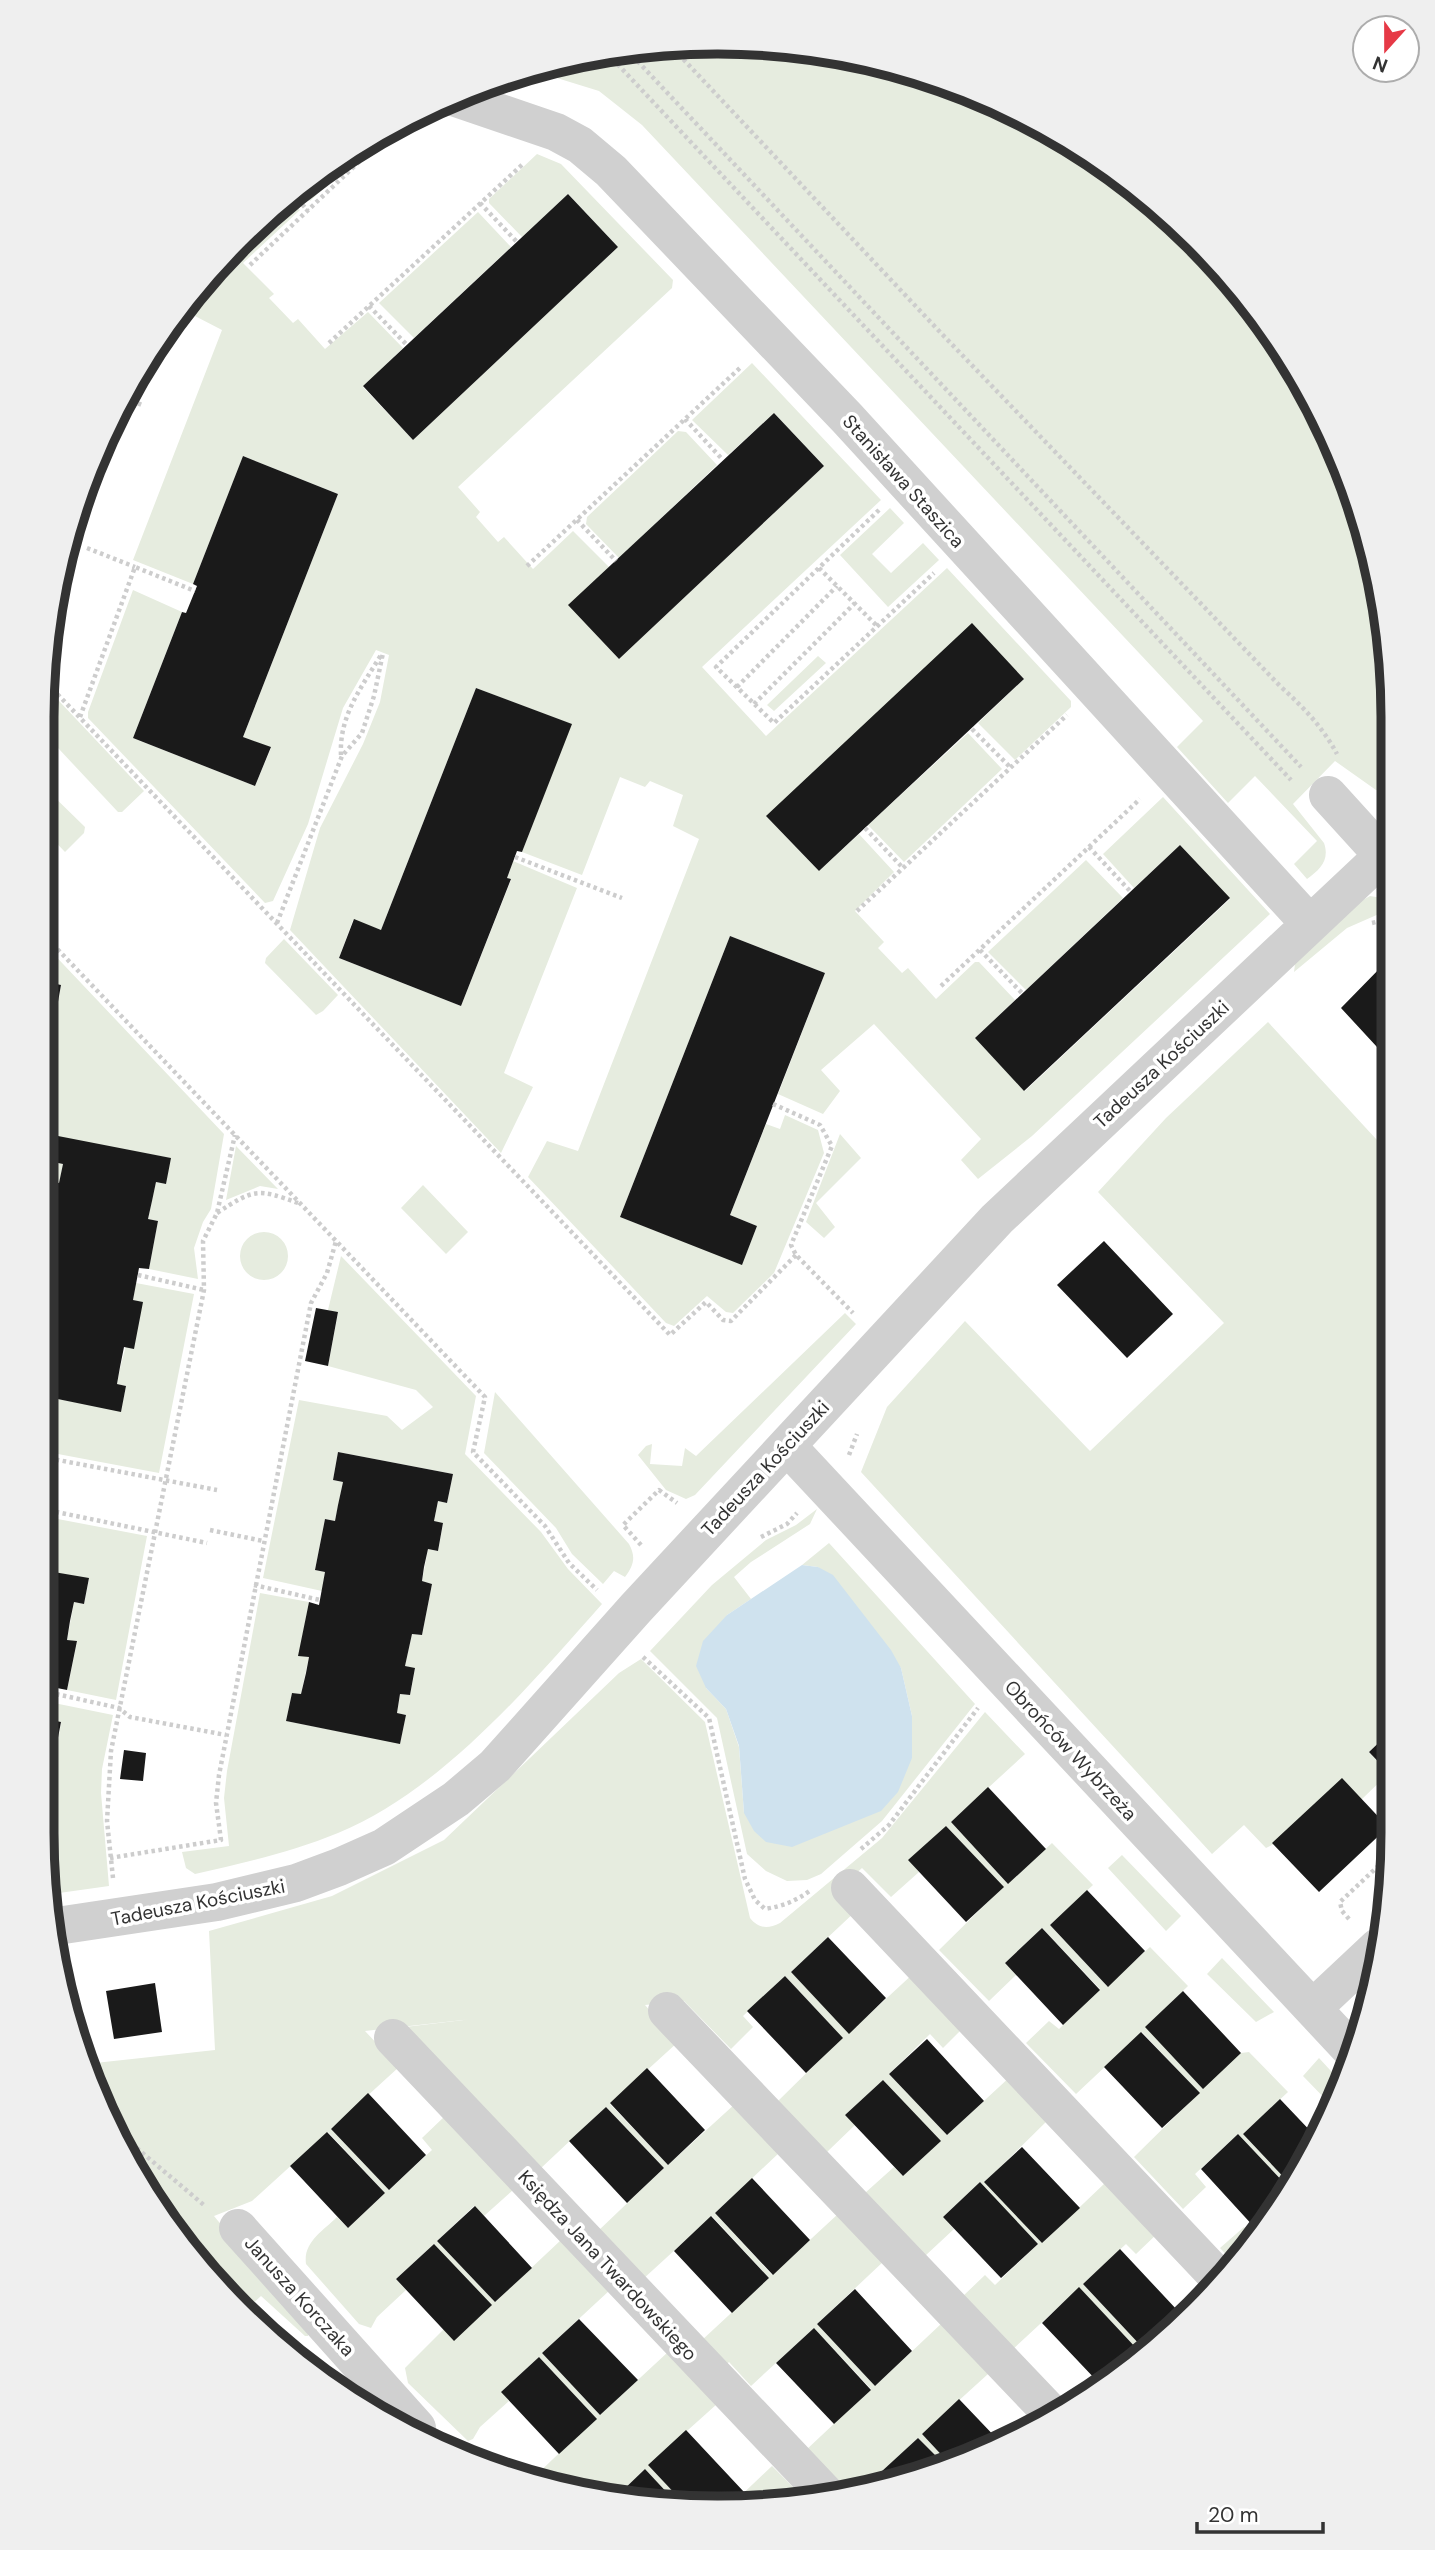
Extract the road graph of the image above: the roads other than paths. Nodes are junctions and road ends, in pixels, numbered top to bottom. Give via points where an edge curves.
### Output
1 (470, 103) edge
2 (1321, 781) road end
3 (1381, 849) edge
4 (1381, 861) edge
5 (1309, 923) junction
6 (786, 1446) junction
7 (835, 1885) road end
8 (61, 1925) edge
9 (1369, 1954) edge
10 (1312, 2008) junction
11 (667, 2011) dead end
12 (393, 2038) dead end
13 (1346, 2045) edge
14 (240, 2230) road end
15 (1214, 2273) edge
16 (1046, 2409) edge
17 (409, 2419) edge
18 (820, 2487) edge

1 - 5 street, Stanisława Staszica via 556,132 611,171 847,418
2 - 3 street
4 - 5 street, Tadeusza Kościuszki
5 - 6 street, Tadeusza Kościuszki via 997,1219
6 - 8 street, Tadeusza Kościuszki via 495,1766 416,1828 384,1847 296,1883 218,1902
6 - 10 street, Obrońców Wybrzeża
7 - 15 street
9 - 10 street
10 - 13 street, Obrońców Wybrzeża
11 - 16 street
12 - 18 street, Księdza Jana Twardowskiego
14 - 17 street, Janusza Korczaka

